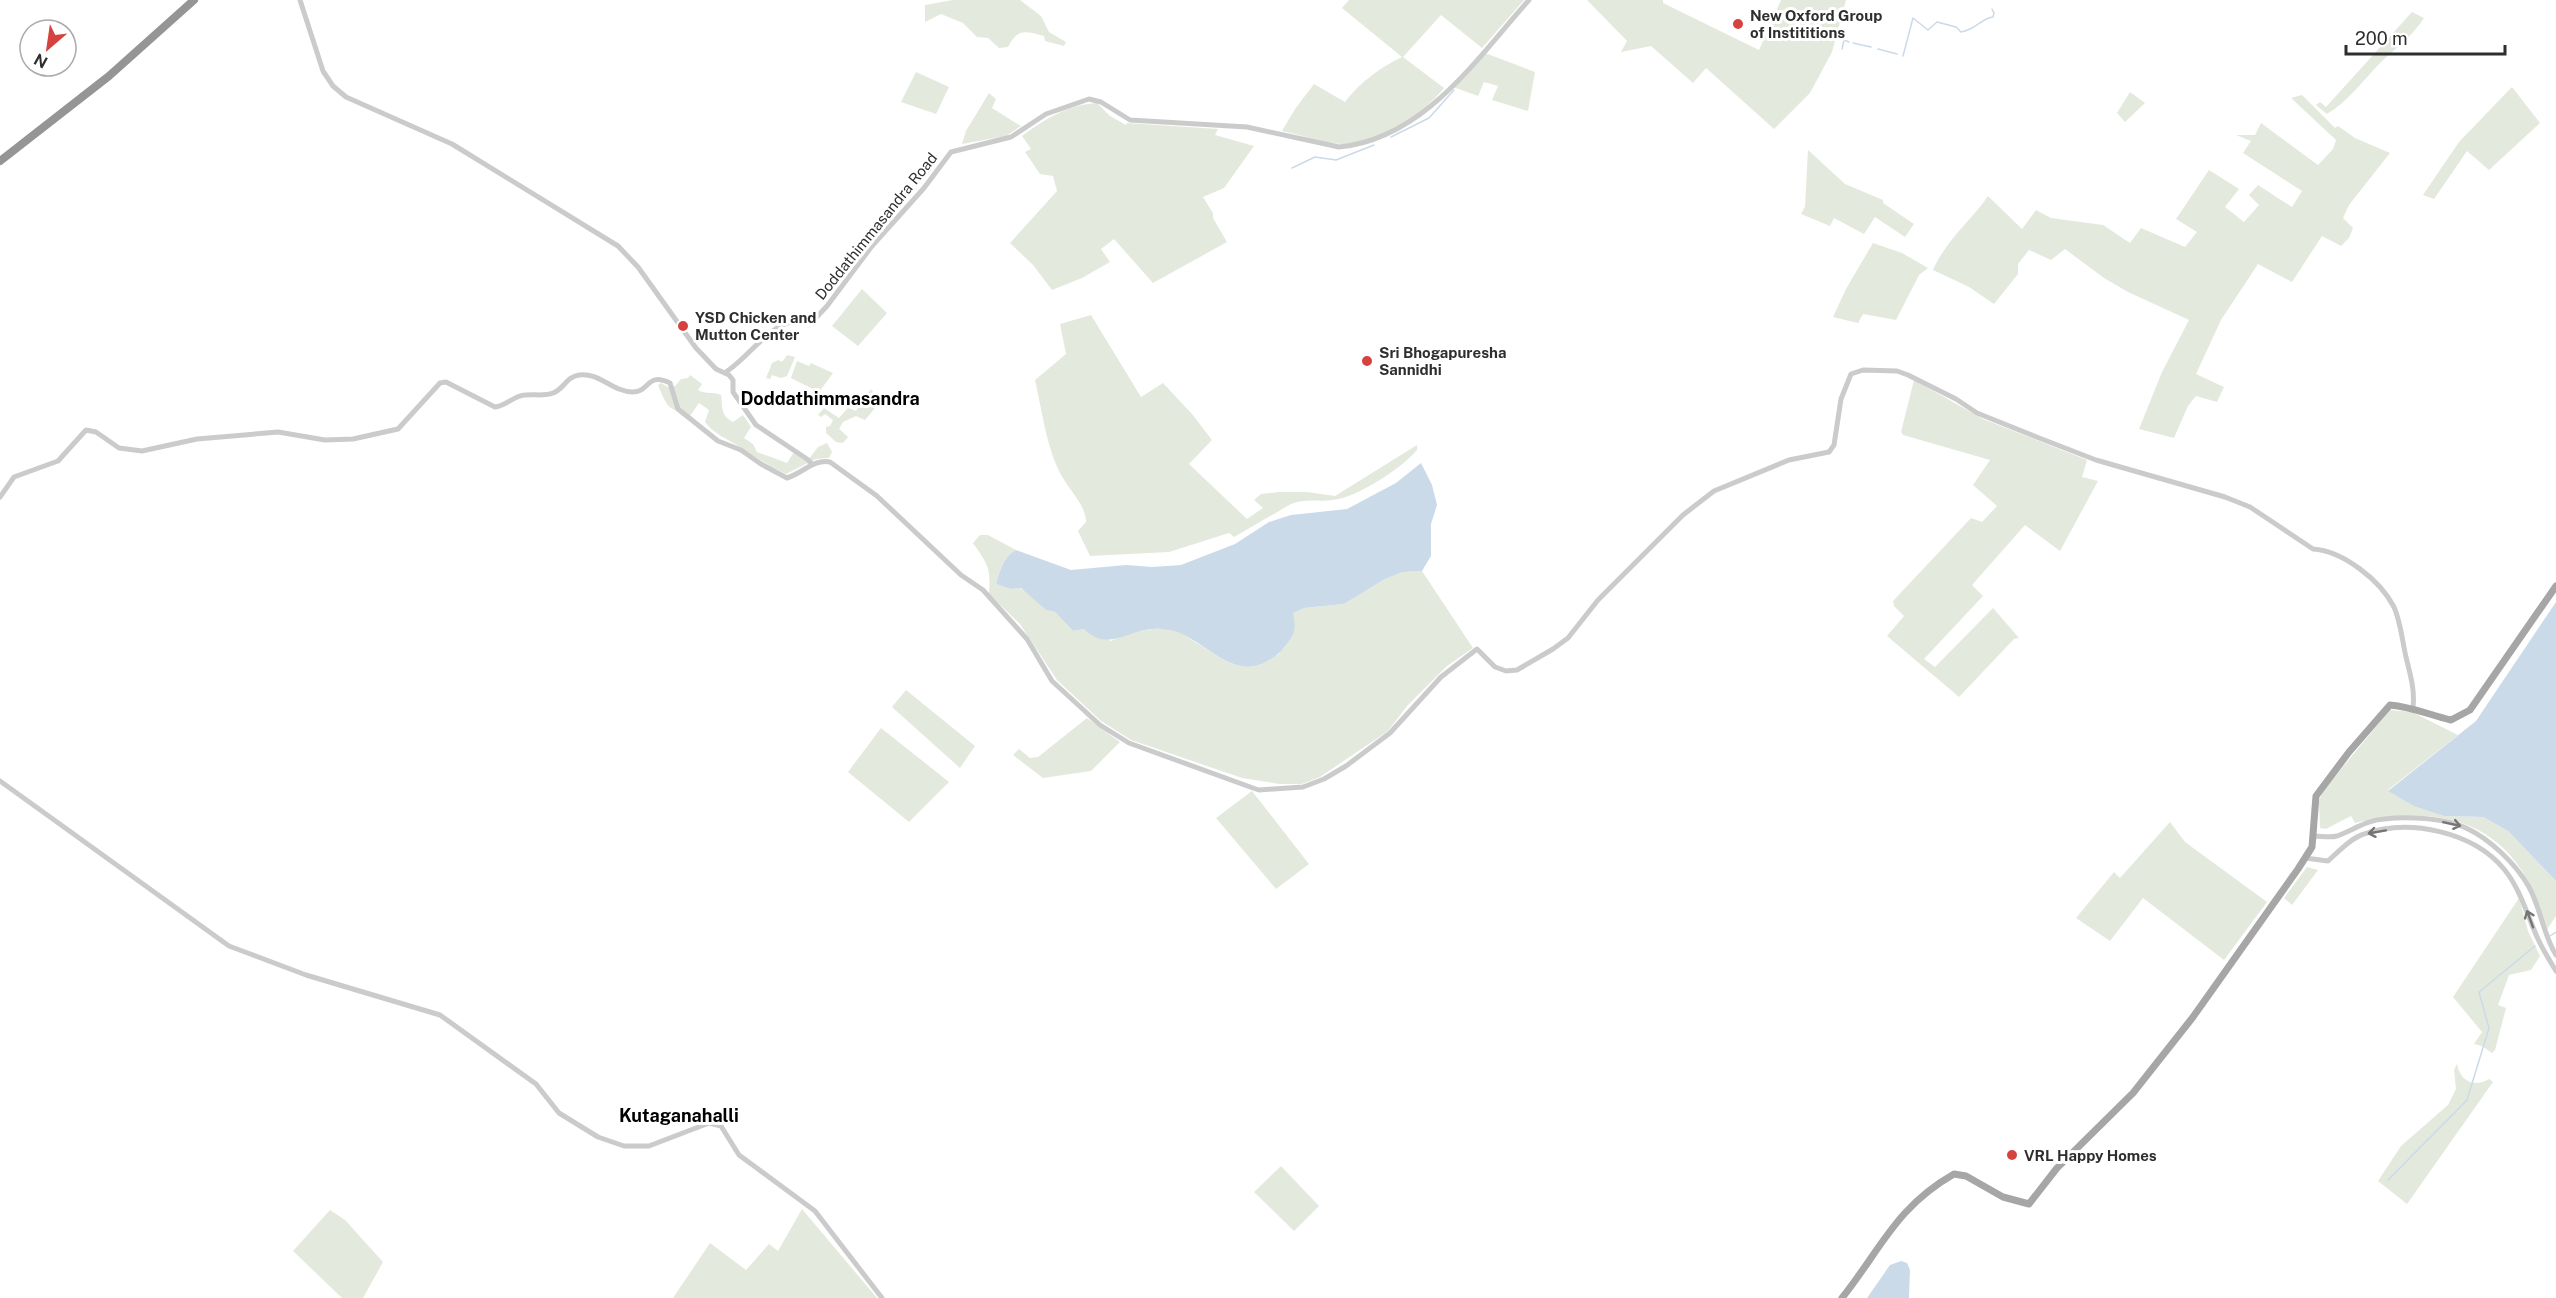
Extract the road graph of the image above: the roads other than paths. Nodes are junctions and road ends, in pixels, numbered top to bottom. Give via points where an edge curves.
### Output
1 (194, 0) edge
2 (300, 0) edge
3 (1528, 0) edge
4 (0, 161) edge
5 (726, 372) junction
6 (812, 464) junction
7 (0, 497) edge
8 (2556, 586) edge
9 (2413, 707) junction
10 (0, 781) edge
11 (2314, 836) junction
12 (2305, 858) junction
13 (2556, 955) edge
14 (2556, 971) edge
15 (882, 1298) edge
16 (1842, 1298) edge

1 - 4 highway via 109,76
2 - 5 street via 323,71 333,86 360,104 452,144 618,246 638,267 708,363
3 - 5 street, Doddathimmasandra Road via 1422,114 1381,138 1352,146 1339,147 1246,127 1130,120 1089,99 1046,114 1011,137 951,152 813,321 782,325
5 - 6 street via 733,380 733,392 756,425
6 - 7 street via 787,478 718,441 678,409 672,387 663,380 652,380 634,392 580,375 554,393 519,396 495,407 452,383 441,383 398,429 353,439 325,440 278,432 197,439 135,451 118,448 96,432 86,430 58,461 14,477
6 - 9 street via 830,462 877,496 983,590 1027,639 1052,681 1101,725 1129,743 1259,790 1303,787 1346,766 1390,733 1441,677 1477,649 1495,667 1506,671 1517,670 1553,649 1568,638 1598,600 1683,515 1714,491 1789,460 1829,452 1834,445 1843,391 1851,374 1863,370 1897,371 1977,413 2034,436 2124,469 2225,497 2250,507 2313,549 2348,561 2380,587 2393,606 2415,694
8 - 9 main road via 2470,710 2451,720 2430,716
9 - 11 main road via 2390,705 2324,783 2316,796
10 - 15 street via 229,946 306,975 440,1015 536,1084 559,1113 598,1137 625,1146 649,1146 709,1123 721,1126 739,1155 815,1211
11 - 12 main road
11 -> 13 street via 2335,837 2383,819 2431,819 2465,827 2511,863 2529,887 2546,938
14 -> 12 street via 2538,940 2523,898 2504,869 2466,839 2427,830 2390,829 2363,834 2328,861
12 - 16 main road via 2193,1017 2133,1093 2057,1168 2029,1204 2003,1197 1966,1176 1954,1174 1913,1202

